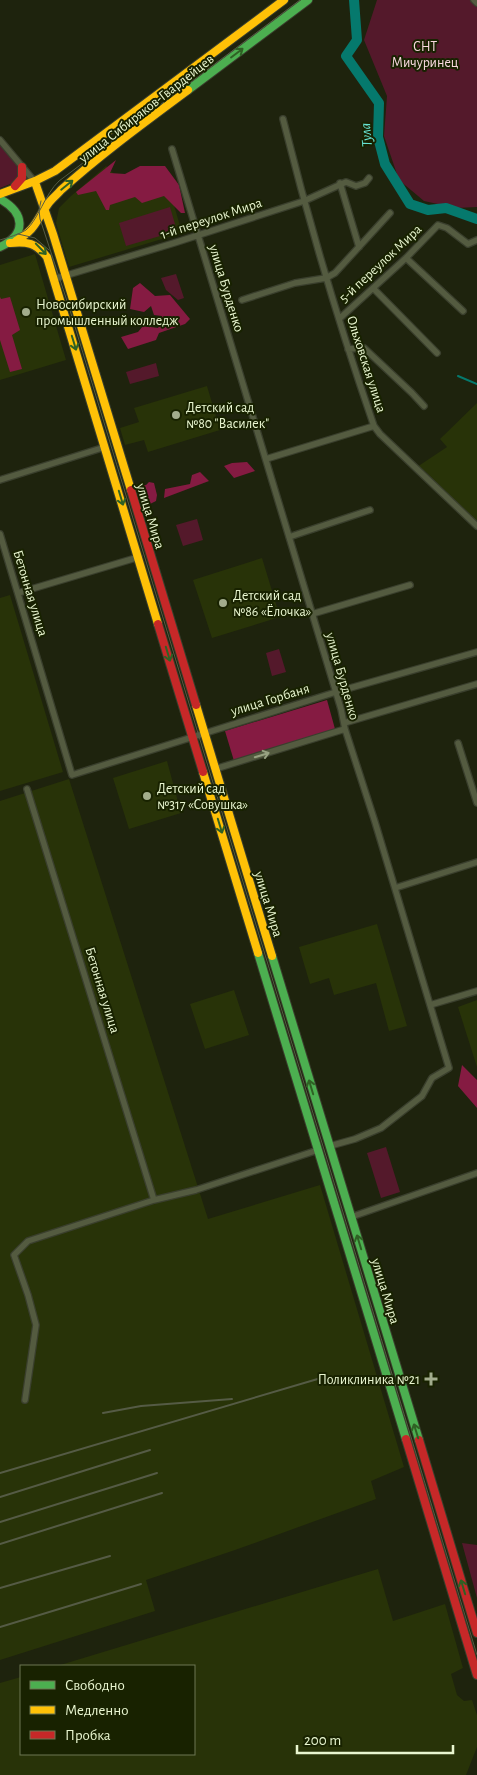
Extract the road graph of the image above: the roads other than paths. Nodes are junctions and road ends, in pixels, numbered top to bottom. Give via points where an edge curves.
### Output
1 (284, 0) edge
2 (308, 0) edge
3 (474, 0) edge
4 (477, 2) edge
5 (283, 119) dead end
6 (0, 140) edge
7 (172, 150) dead end
8 (22, 167) junction
9 (369, 178) dead end
10 (35, 182) junction
11 (340, 184) junction
12 (13, 188) junction
13 (0, 194) edge
14 (0, 199) edge
15 (304, 201) junction
16 (45, 210) junction
17 (390, 213) dead end
18 (198, 235) junction
19 (477, 240) edge
20 (10, 243) junction
21 (0, 247) edge
22 (359, 247) junction
23 (406, 258) junction
24 (65, 276) junction
25 (326, 278) junction
26 (54, 279) junction
27 (373, 288) junction
28 (242, 300) dead end
29 (463, 312) dead end
30 (339, 319) junction
31 (348, 349) junction
32 (437, 353) dead end
33 (424, 406) dead end
34 (374, 426) junction
35 (106, 447) junction
36 (266, 459) junction
37 (0, 480) edge
38 (370, 510) dead end
39 (477, 526) edge
40 (0, 534) edge
41 (289, 537) junction
42 (139, 557) junction
43 (410, 585) dead end
44 (18, 593) junction
45 (312, 614) junction
46 (477, 652) edge
47 (477, 684) edge
48 (336, 692) junction
49 (344, 726) junction
50 (204, 732) junction
51 (193, 736) junction
52 (458, 744) dead end
53 (215, 769) junction
54 (72, 775) joint
55 (27, 789) dead end
56 (477, 803) edge
57 (477, 862) edge
58 (395, 888) junction
59 (477, 991) edge
60 (430, 1005) junction
61 (330, 1146) junction
62 (318, 1150) junction
63 (477, 1173) edge
64 (154, 1200) junction
65 (351, 1217) junction
66 (339, 1221) junction
67 (25, 1400) dead end
68 (445, 1528) junction
69 (433, 1531) junction
70 (477, 1633) edge
71 (477, 1676) edge

1 - 10 street, улица Сибиряков-Гвардейцев via 135,113
16 -> 2 street, улица Сибиряков-Гвардейцев via 58,193 151,117
3 - 4 street
5 - 15 street, Ольховская улица
6 - 8 street
7 - 18 street, улица Бурденко
8 - 10 street
8 - 12 street via 24,176
9 - 11 street, 1-й переулок Мира via 366,183 356,186 346,182
10 - 12 street, улица Сибиряков-Гвардейцев
10 - 16 street, улица Мира
11 - 15 street, 1-й переулок Мира
11 - 22 street
12 - 13 street, улица Сибиряков-Гвардейцев
14 - 20 street via 10,203 20,222 18,234
15 - 18 street, 1-й переулок Мира
15 - 25 street, Ольховская улица
16 - 20 street, улица Сибиряков-Гвардейцев via 26,235
16 - 24 street, улица Мира
17 - 22 street
18 - 24 street, 1-й переулок Мира
18 - 36 street, улица Бурденко
19 - 23 street, 5-й переулок Мира via 468,244 438,225
20 - 21 street
20 -> 26 street via 35,243 48,257
22 - 25 street via 335,273
23 - 27 street, 5-й переулок Мира
23 - 29 street
24 - 26 street, 1-й переулок Мира
24 - 50 street, улица Мира
25 - 28 street via 295,283
25 - 30 street, Ольховская улица
26 -> 35 street, улица Мира
27 - 30 street, 5-й переулок Мира
27 - 32 street
30 - 31 street, Ольховская улица
31 - 33 street via 364,348
31 - 34 street, Ольховская улица
34 - 36 street
34 - 39 street, Ольховская улица
35 - 37 street
35 -> 42 street, улица Мира
36 - 41 street, улица Бурденко
38 - 41 street
40 - 44 street, Бетонная улица
41 - 45 street, улица Бурденко
42 - 44 street
42 -> 51 street, улица Мира
43 - 45 street
44 - 54 street, Бетонная улица
45 - 48 street, улица Бурденко
46 - 48 street, улица Горбаня
47 - 49 street
48 - 49 street, улица Бурденко
48 - 50 street, улица Горбаня
53 -> 49 street
49 - 58 street, улица Бурденко
50 - 51 street, улица Горбаня
50 - 53 street, улица Мира
51 - 54 street, улица Горбаня
51 -> 62 street, улица Мира
52 - 56 street
61 -> 53 street, улица Мира
55 - 64 street, Бетонная улица
57 - 58 street
58 - 60 street, улица Бурденко
59 - 60 street
60 - 61 street, улица Бурденко via 449,1068 432,1078 422,1096 381,1128
61 - 62 street
61 - 65 street, улица Мира
62 - 64 street via 196,1190
62 - 66 street, улица Мира
63 - 65 street
64 - 67 street via 28,1242 14,1254 36,1325
65 - 66 street
68 -> 65 street, улица Мира
66 - 69 street, улица Мира
68 - 69 street
70 -> 68 street, улица Мира
69 - 71 street, улица Мира

